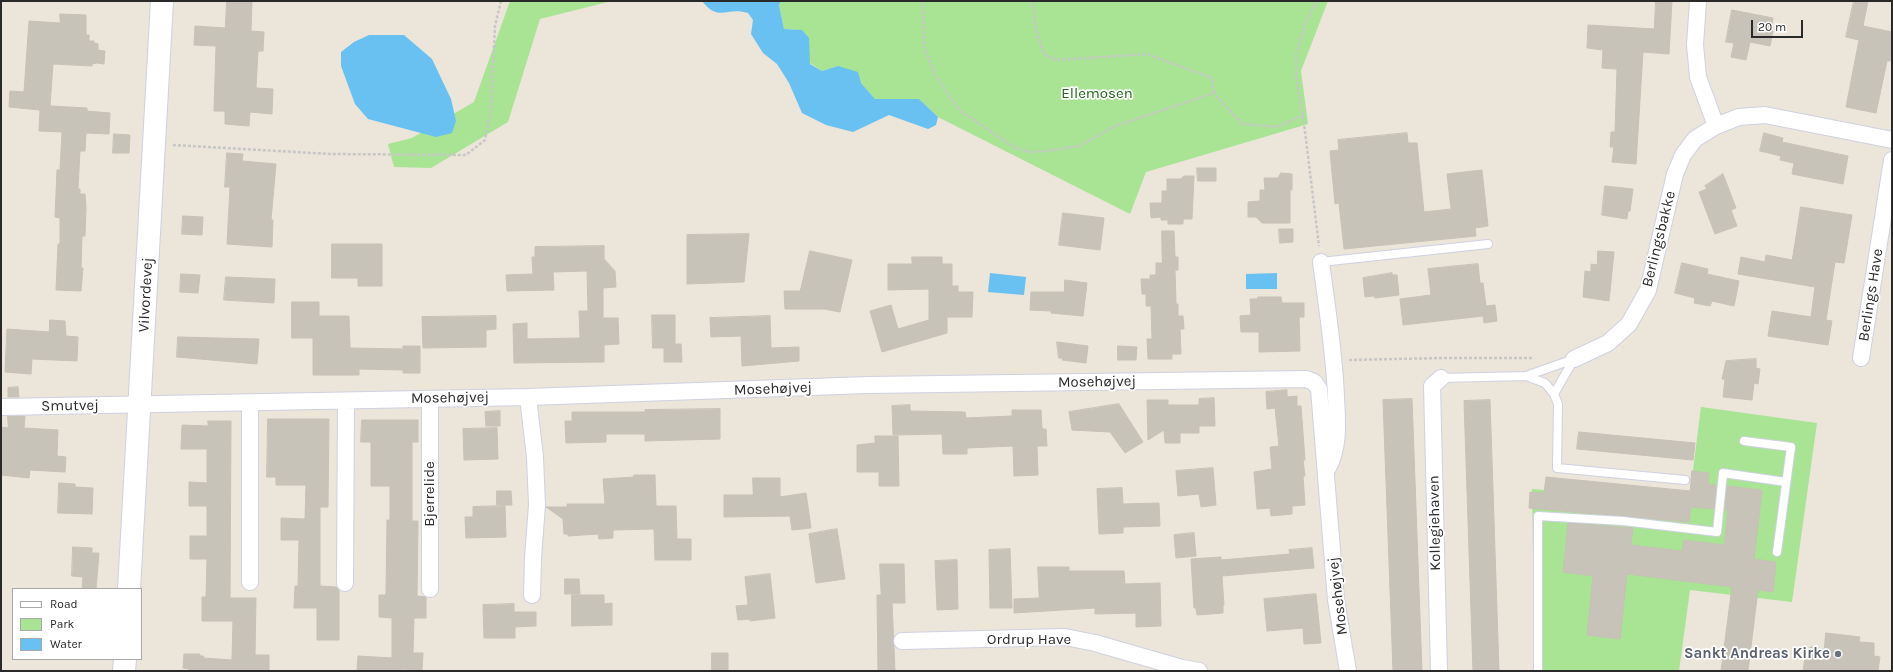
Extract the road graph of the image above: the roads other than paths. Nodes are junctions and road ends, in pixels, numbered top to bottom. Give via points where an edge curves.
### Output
1 (162, 1) edge
2 (1698, 1) edge
3 (1716, 126) junction
4 (1892, 140) edge
5 (1892, 160) edge
6 (1488, 244) dead end
7 (1321, 262) joint
8 (1861, 358) dead end
9 (1574, 359) junction
10 (1526, 376) junction
11 (1440, 378) joint
12 (1554, 394) junction
13 (528, 397) junction
14 (430, 399) junction
15 (346, 400) junction
16 (250, 403) junction
17 (140, 406) junction
18 (1, 407) edge
19 (1744, 441) dead end
20 (1326, 473) junction
21 (1685, 480) dead end
22 (1786, 482) junction
23 (1777, 552) dead end
24 (250, 582) dead end
25 (345, 583) dead end
26 (129, 588) edge
27 (430, 589) dead end
28 (532, 595) dead end
29 (902, 641) dead end
30 (125, 660) edge
31 (124, 671) edge
32 (1199, 671) edge
33 (1348, 671) edge
34 (1439, 671) edge
35 (1538, 671) edge

1 - 17 street, Vilvordevej
2 - 3 street via 1695,45 1698,77
3 - 4 street, Berlingsbakke via 1739,117 1765,116
3 - 9 street, Berlingsbakke via 1695,139 1683,155 1675,174 1648,290 1629,324 1608,343
5 - 8 street, Berlings Have
6 - 7 lane
7 - 20 street, Mosehøjvej via 1335,360 1338,432 1333,459
9 - 10 lane
9 - 12 lane
10 - 11 lane
10 - 12 lane via 1545,383
11 - 34 street, Kollegiehaven via 1432,386
12 - 21 lane via 1558,404 1557,468
13 - 14 street, Mosehøjvej
13 - 20 street, Mosehøjvej via 868,385 1306,379 1314,382 1319,389
13 - 28 street via 535,457 536,505
14 - 15 street, Mosehøjvej
14 - 27 street, Bjerrelide
15 - 16 street, Mosehøjvej
15 - 25 street
16 - 17 street, Mosehøjvej
16 - 24 street
17 - 18 street, Smutvej
17 - 26 street, Vilvordevej
19 - 22 lane via 1791,447
20 - 33 street, Mosehøjvej via 1336,600
22 - 23 lane
22 - 35 lane via 1723,473 1716,532 1623,521 1538,516
29 - 32 street, Ordrup Have via 1065,637
30 - 31 street

